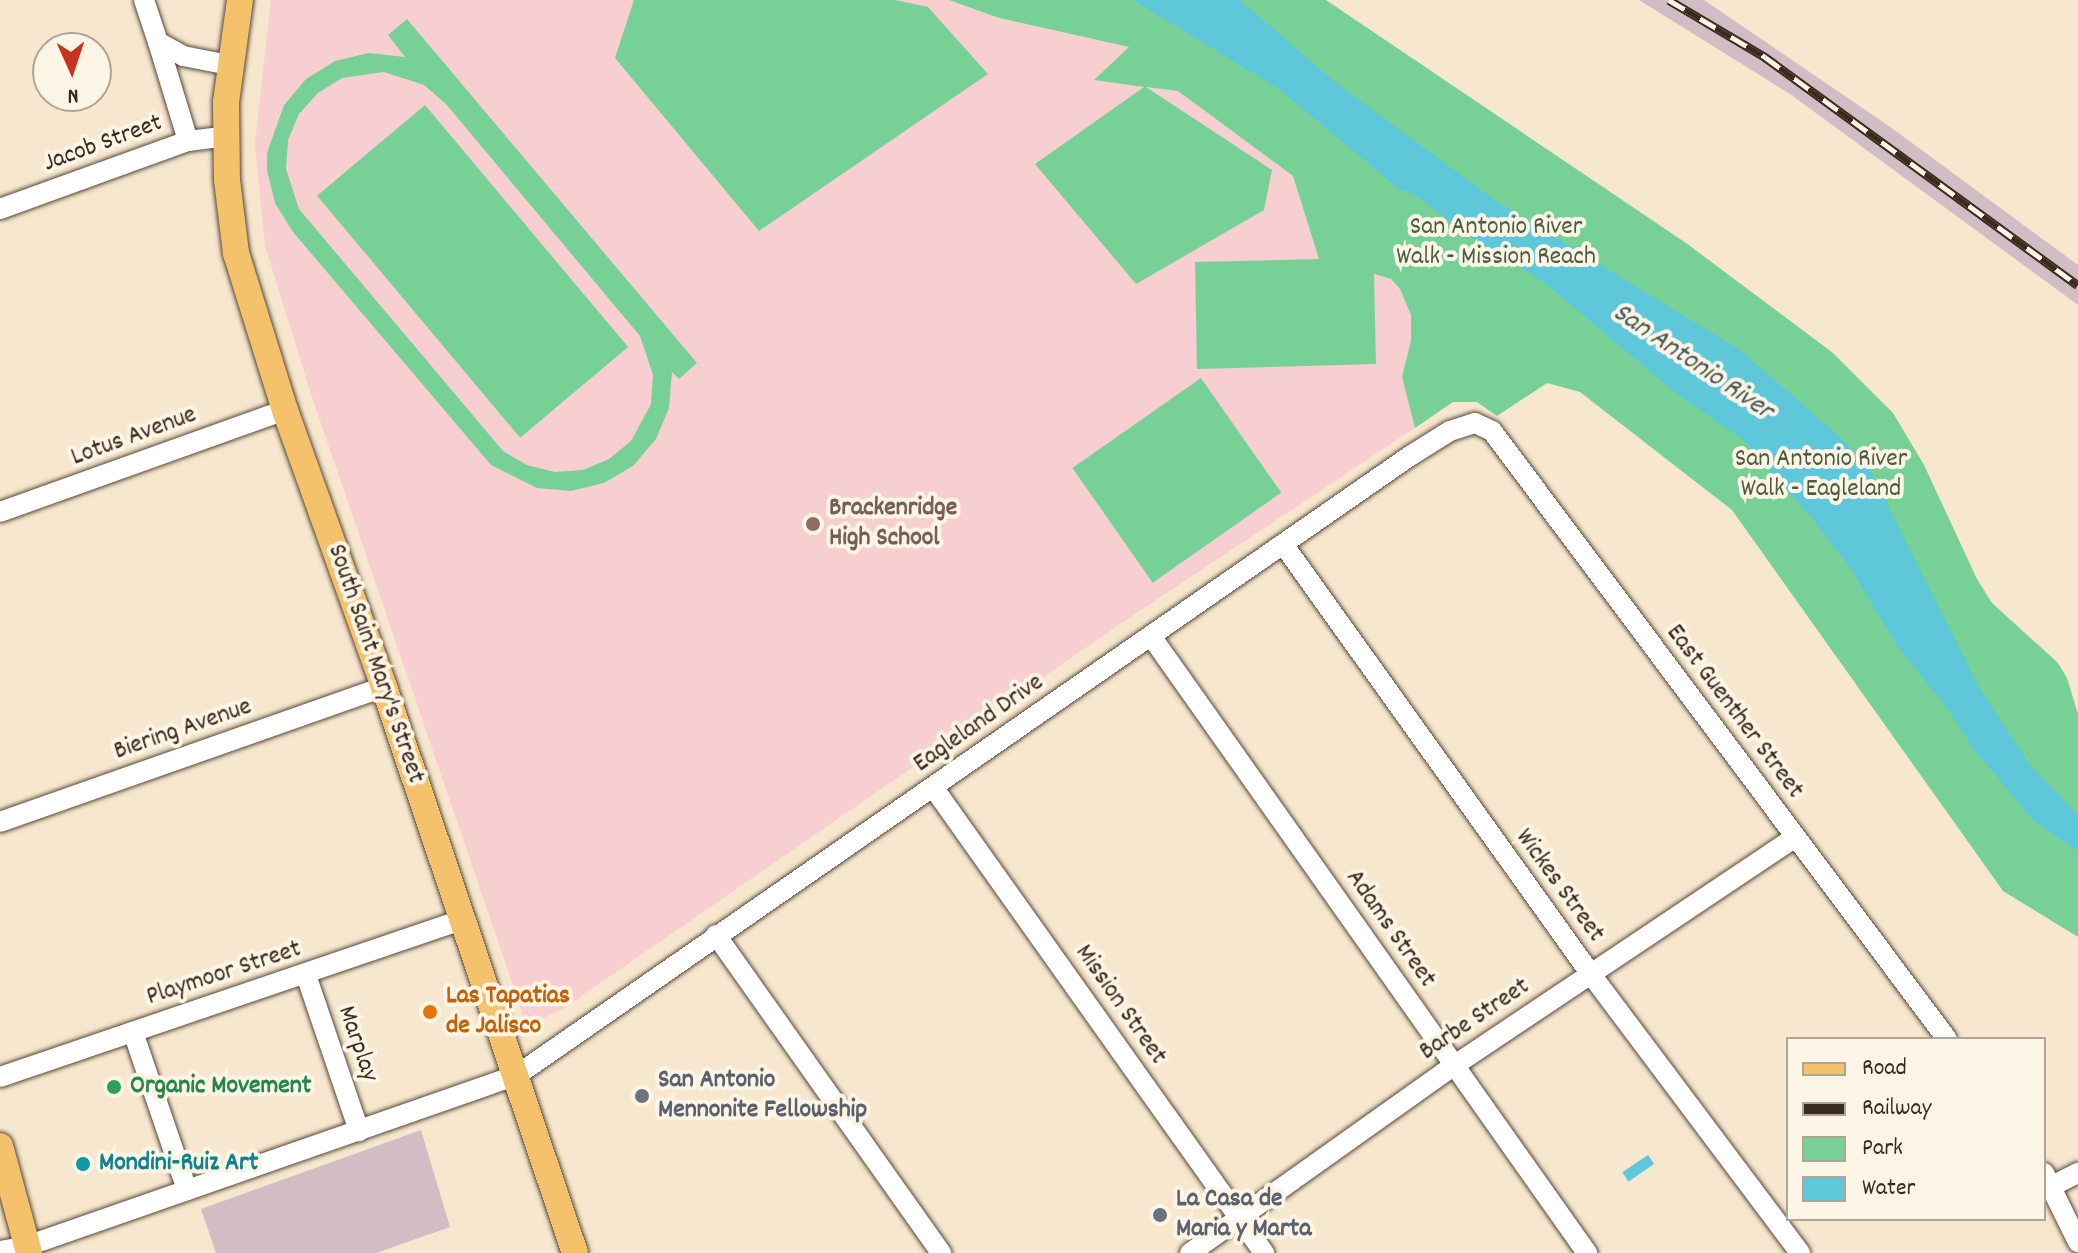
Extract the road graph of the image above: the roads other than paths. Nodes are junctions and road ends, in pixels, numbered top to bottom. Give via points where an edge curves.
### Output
1 (144, 0) edge
2 (240, 0) edge
3 (158, 42) junction
4 (229, 65) junction
5 (226, 136) junction
6 (188, 141) junction
7 (0, 209) edge
8 (285, 410) junction
9 (1475, 423) joint
10 (0, 512) edge
11 (1283, 544) junction
12 (1151, 636) junction
13 (384, 687) junction
14 (933, 787) junction
15 (0, 822) edge
16 (1795, 837) junction
17 (463, 919) junction
18 (716, 935) junction
19 (1590, 973) junction
20 (306, 975) junction
21 (133, 1032) junction
22 (1945, 1037) edge
23 (1455, 1065) junction
24 (517, 1075) junction
25 (0, 1077) edge
26 (359, 1131) junction
27 (0, 1146) edge
28 (2078, 1173) edge
29 (2048, 1180) edge
30 (187, 1190) junction
31 (1240, 1218) junction
32 (2078, 1242) edge
33 (0, 1251) edge
34 (27, 1251) edge
35 (575, 1253) edge
36 (941, 1253) edge
37 (1190, 1253) edge
38 (1264, 1253) edge
39 (1587, 1253) edge
40 (1800, 1253) edge

1 - 3 street
2 - 4 main road, South Saint Mary's Street
3 - 4 street via 183,56
3 - 6 street
4 - 5 main road, South Saint Mary's Street
5 - 6 street, Jacob Street
5 - 8 main road, South Saint Mary's Street via 236,253
6 - 7 street, Jacob Street
8 - 10 street, Lotus Avenue
8 - 13 main road, South Saint Mary's Street
9 - 11 street, Eagleland Drive via 1450,431
9 - 16 street, East Guenther Street via 1492,431
11 - 12 street, Eagleland Drive
11 - 19 street, Wickes Street
12 - 14 street, Eagleland Drive
12 - 23 street, Adams Street
13 - 15 street, Biering Avenue
13 - 17 main road, South Saint Mary's Street
14 - 18 street, Eagleland Drive
14 - 31 street, Mission Street
16 - 19 street, Barbe Street
16 - 22 street, East Guenther Street
17 - 20 street, Playmoor Street
17 - 24 main road, South Saint Mary's Street
18 - 24 street, Eagleland Drive
18 - 36 street
19 - 23 street, Barbe Street
19 - 40 street, Wickes Street
20 - 21 street, Playmoor Street
20 - 26 street, Marplay
21 - 25 street, Playmoor Street
21 - 30 street
23 - 31 street, Barbe Street
23 - 39 street, Adams Street
24 - 26 street, Eagleland Drive
24 - 35 main road, South Saint Mary's Street
26 - 30 street, Eagleland Drive
27 - 34 main road
28 - 29 street
29 - 32 street
30 - 34 street, Eagleland Drive
31 - 37 street, Barbe Street
31 - 38 street, Mission Street
33 - 34 street, Eagleland Drive

